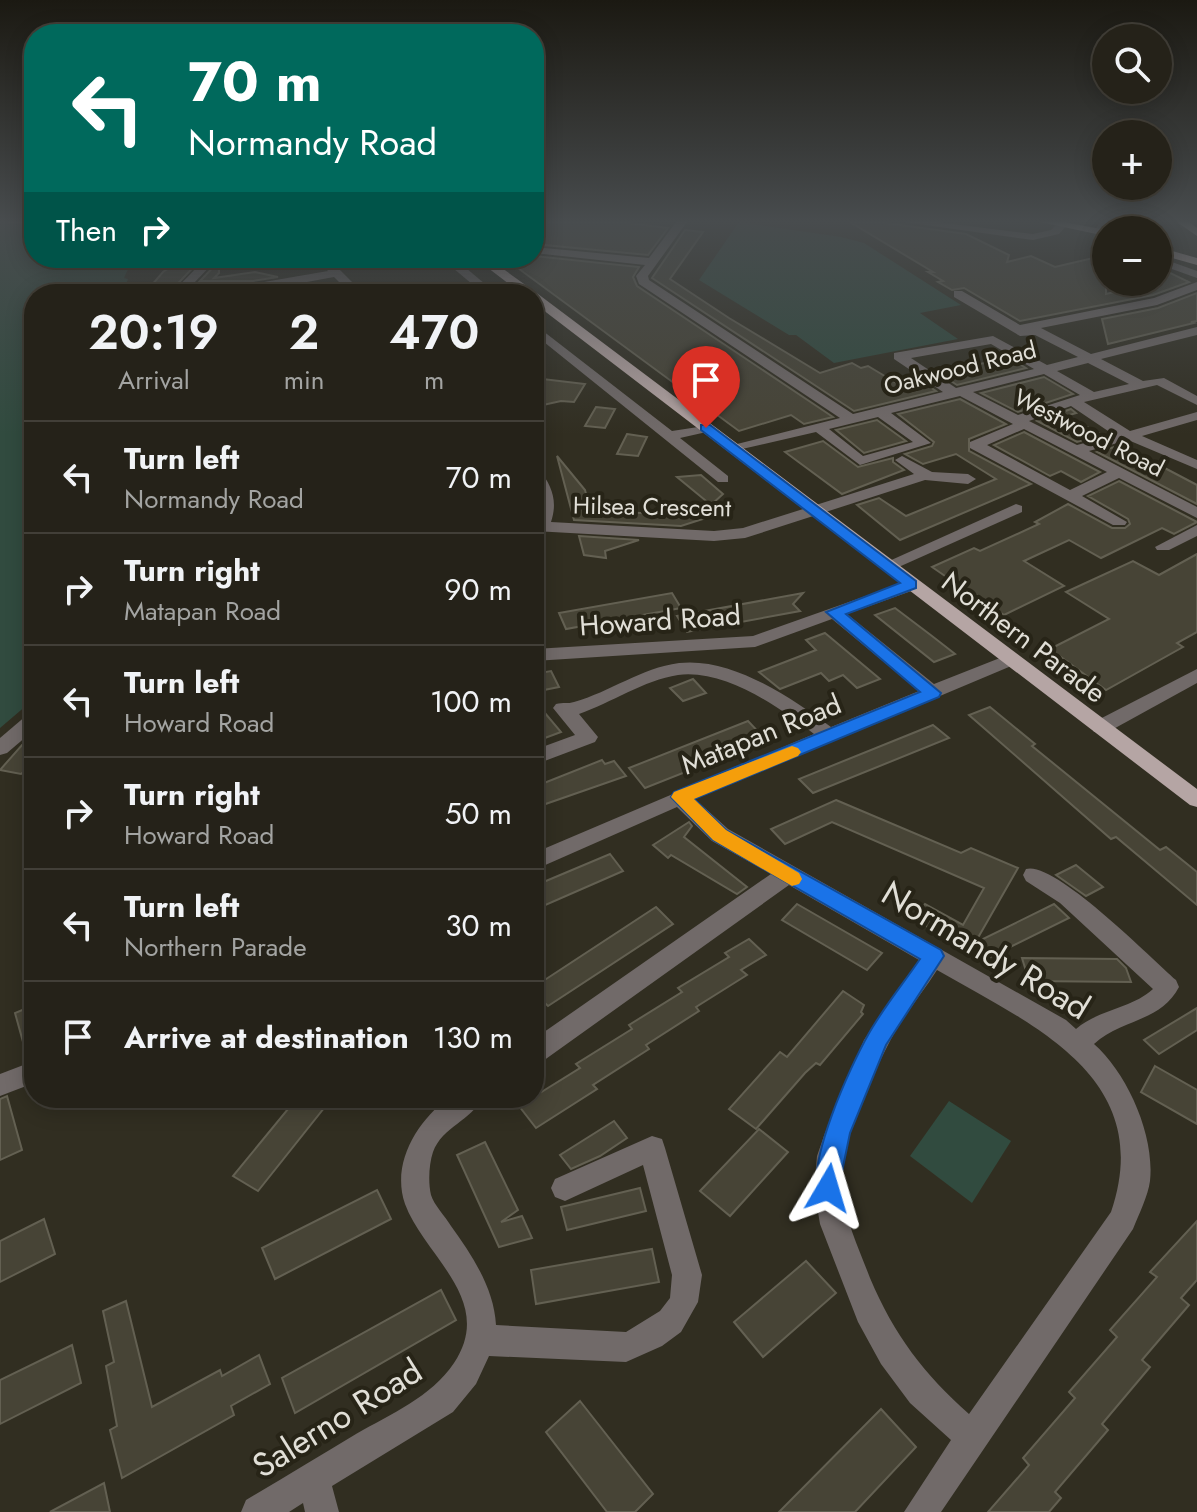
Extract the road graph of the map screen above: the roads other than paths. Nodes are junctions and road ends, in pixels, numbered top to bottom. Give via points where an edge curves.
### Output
1 (659, 293) edge
2 (1180, 293) edge
3 (958, 294) dead end
4 (544, 306) edge
5 (1197, 331) edge
6 (544, 336) edge
7 (993, 340) junction
8 (1092, 358) junction
9 (1042, 370) junction
10 (1141, 385) junction
11 (957, 391) junction
12 (1092, 396) junction
13 (1073, 401) junction
14 (1197, 401) edge
15 (879, 411) junction
16 (1197, 416) edge
17 (851, 419) junction
18 (1019, 422) junction
19 (818, 427) junction
20 (706, 428) junction
21 (1130, 434) junction
22 (669, 436) junction
23 (734, 449) junction
24 (1074, 451) junction
25 (902, 460) dead end
26 (1196, 465) edge
27 (1118, 473) junction
28 (925, 475) junction
29 (723, 479) dead end
30 (968, 479) dead end
31 (544, 492) edge
32 (1069, 496) junction
33 (1016, 509) dead end
34 (815, 511) junction
35 (1197, 513) edge
36 (544, 517) edge
37 (1119, 522) dead end
38 (544, 527) edge
39 (1197, 530) edge
40 (1163, 547) dead end
41 (886, 566) junction
42 (911, 585) junction
43 (834, 612) junction
44 (544, 654) edge
45 (1010, 660) junction
46 (1197, 675) edge
47 (933, 693) junction
48 (1101, 727) junction
49 (24, 728) edge
50 (831, 736) junction
51 (0, 748) edge
52 (544, 754) edge
53 (680, 797) junction
54 (1197, 800) edge
55 (544, 858) edge
56 (786, 875) junction
57 (1034, 875) dead end
58 (934, 956) junction
59 (1076, 1044) junction
60 (544, 1046) edge
61 (24, 1076) edge
62 (0, 1085) edge
63 (456, 1108) edge
64 (565, 1188) dead end
65 (482, 1340) junction
66 (971, 1437) junction
67 (314, 1478) junction
68 (258, 1512) edge
69 (322, 1512) edge
70 (921, 1512) edge

1 - 17 street
2 - 3 street via 1018,329
4 - 20 main road, Northern Parade
5 - 8 street, Oakwood Road
6 - 22 street
7 - 8 street via 1037,331
7 - 9 street
7 - 11 street, Westwood Road via 899,356
8 - 9 street, Oakwood Road
8 - 10 street
9 - 11 street, Oakwood Road
9 - 12 street
10 - 12 street
10 - 14 street via 1164,382
11 - 15 street, Oakwood Road
11 - 18 street, Westwood Road
12 - 13 street
13 - 18 street
13 - 21 street
15 - 17 street, Oakwood Road
15 - 19 street via 924,443 860,461
16 - 21 street
17 - 19 street, Oakwood Road
18 - 24 street, Westwood Road
18 - 32 street via 975,445
19 - 23 street, Oakwood Road
20 - 22 street
20 - 23 main road, Northern Parade
21 - 24 street
21 - 26 street
22 - 29 street
23 - 34 main road, Northern Parade
24 - 27 street, Westwood Road
25 - 28 street
27 - 32 street
27 - 35 street, Westwood Road
28 - 30 street
28 - 34 street, Hilsea Crescent
31 - 36 street via 549,508
32 - 37 street
33 - 41 street via 992,527
34 - 38 street, Hilsea Crescent via 745,533 714,536
34 - 41 main road, Northern Parade
39 - 40 street
41 - 42 main road, Northern Parade
42 - 43 street, Howard Road
42 - 45 main road, Northern Parade
43 - 44 street, Howard Road via 737,644
43 - 47 street
45 - 47 street, Matapan Road
45 - 48 main road, Northern Parade
46 - 48 street
47 - 50 street, Matapan Road
48 - 54 main road, Northern Parade
49 - 51 street
50 - 52 street via 716,671 679,669 569,709 588,737
50 - 53 street, Matapan Road
53 - 55 street, Matapan Road
53 - 56 street, Normandy Road via 720,835
56 - 58 street, Normandy Road
56 - 60 street
57 - 59 street via 1068,897 1167,987 1156,1001 1100,1025
58 - 59 street, Normandy Road via 1057,1027
58 - 66 street via 877,1040 838,1133 828,1188 834,1224 892,1353 921,1392
59 - 66 street, Normandy Road via 1115,1086 1132,1133 1136,1180 1123,1219
61 - 62 street
63 - 65 street via 424,1140 415,1163 415,1184 418,1201 477,1294
64 - 65 street via 652,1148 687,1275 688,1297 682,1310 647,1338 626,1347
65 - 67 street, Salerno Road via 462,1380 442,1401
66 - 70 street, Normandy Road
67 - 68 street, Salerno Road
67 - 69 street

